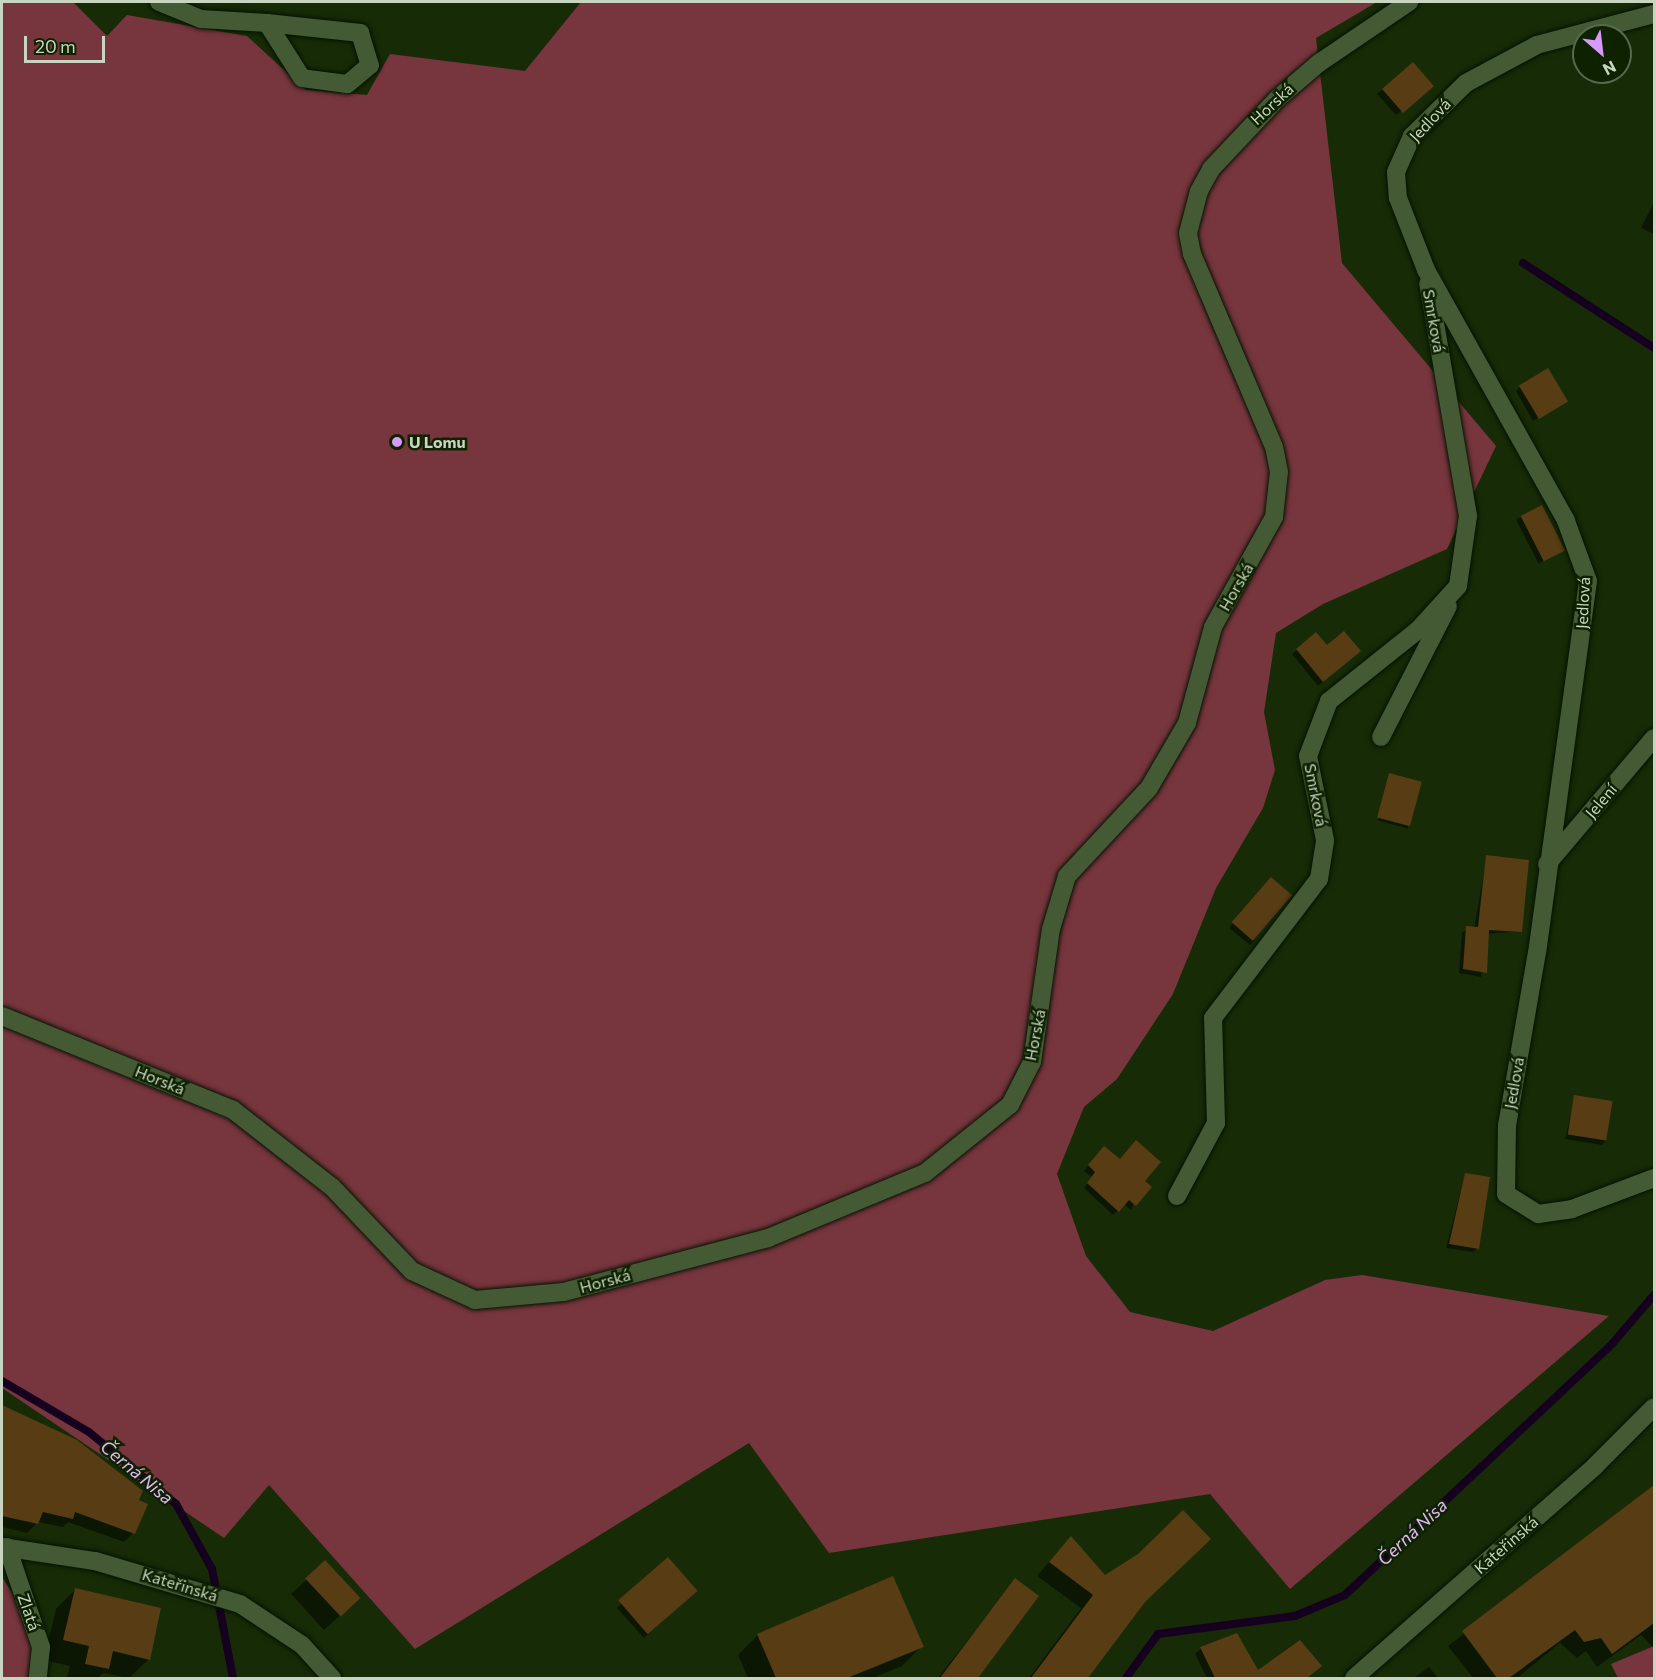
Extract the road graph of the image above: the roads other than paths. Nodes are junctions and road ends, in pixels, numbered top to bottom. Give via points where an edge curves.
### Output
1 (159, 2) edge
2 (1408, 2) edge
3 (1654, 14) edge
4 (267, 23) junction
5 (1426, 270) junction
6 (1458, 586) junction
7 (1382, 737) dead end
8 (1654, 738) edge
9 (1547, 864) junction
10 (2, 1016) edge
11 (1654, 1178) edge
12 (1177, 1196) dead end
13 (1654, 1407) edge
14 (4, 1547) edge
15 (38, 1678) edge
16 (332, 1678) edge
17 (1354, 1678) edge

1 - 4 street via 201,19
2 - 10 street, Horská via 1319,63 1277,99 1218,160 1199,191 1188,232 1192,254 1274,447 1279,472 1274,517 1213,627 1187,723 1149,789 1067,876 1051,929 1032,1062 1010,1105 925,1173 768,1238 564,1292 475,1300 412,1271 332,1187 233,1110
3 - 5 street, Jedlová via 1537,45 1466,83 1426,119 1396,171 1398,198
4 - 4 street via 360,33 370,65 347,84 302,78
5 - 6 street, Smrková via 1468,516
5 - 9 street, Jedlová via 1566,521 1588,581
6 - 7 street
6 - 12 street, Smrková via 1388,657 1329,701 1308,756 1325,840 1319,879 1213,1018 1216,1123
8 - 9 street, Jelení
9 - 11 street, Jedlová via 1507,1125 1506,1194 1538,1214 1572,1209
13 - 17 street, Kateřinská via 1595,1466
14 - 15 street, Zlatá via 41,1647
14 - 16 street, Kateřinská via 95,1561 240,1604 302,1645

